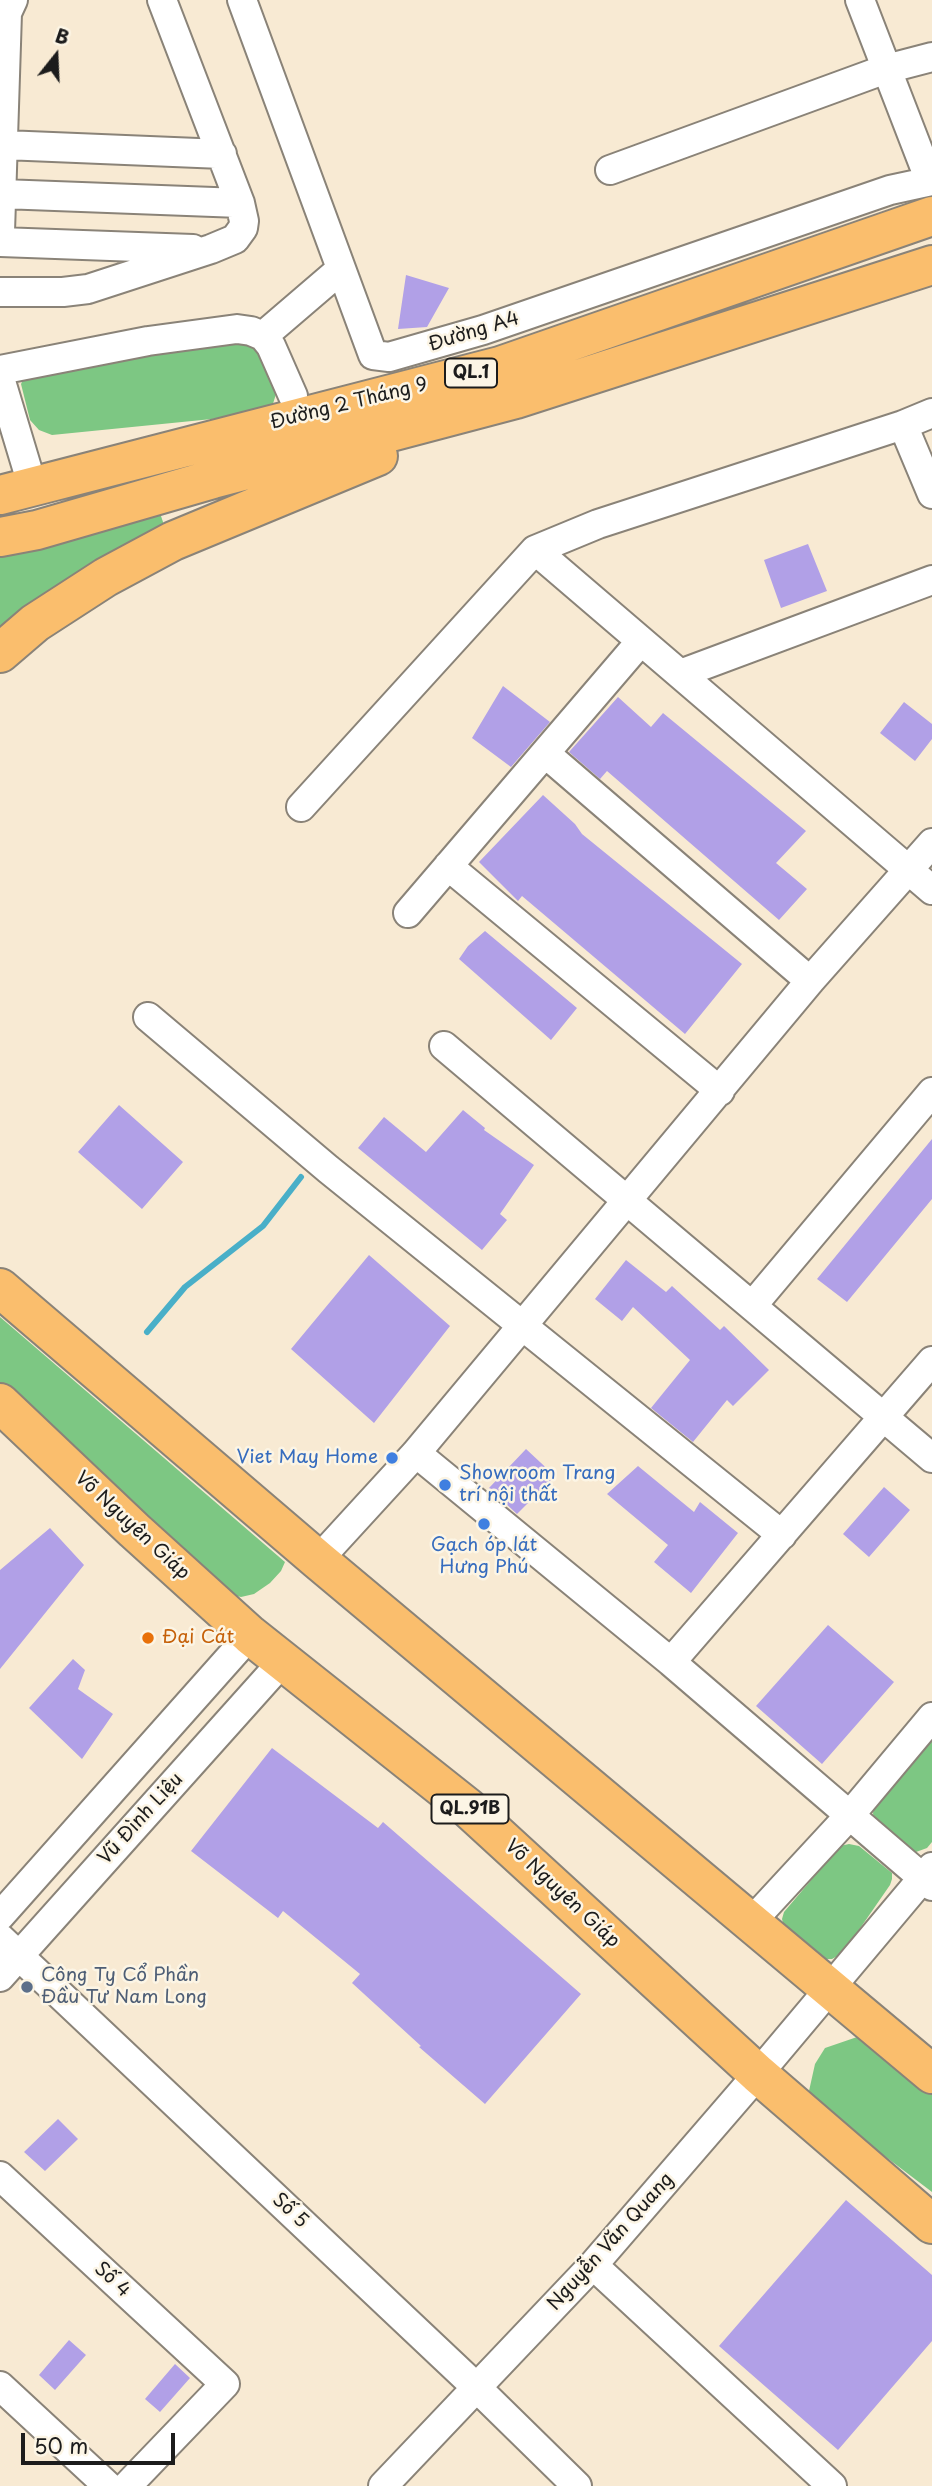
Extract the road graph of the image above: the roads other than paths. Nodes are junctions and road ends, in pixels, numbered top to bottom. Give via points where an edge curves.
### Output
1 (13, 0) edge
2 (162, 0) edge
3 (242, 0) edge
4 (860, 0) edge
5 (932, 57) edge
6 (887, 69) junction
7 (4, 145) junction
8 (222, 154) junction
9 (610, 170) dead end
10 (931, 193) edge
11 (2, 194) junction
12 (240, 203) junction
13 (0, 232) edge
14 (0, 242) edge
15 (211, 249) junction
16 (932, 265) edge
17 (340, 270) junction
18 (0, 292) edge
19 (263, 336) junction
20 (0, 370) edge
21 (0, 378) edge
22 (293, 396) dead end
23 (516, 399) junction
24 (932, 413) edge
25 (903, 425) junction
26 (10, 484) edge
27 (932, 495) edge
28 (0, 537) edge
29 (535, 550) junction
30 (932, 580) edge
31 (641, 641) junction
32 (0, 653) edge
33 (680, 674) junction
34 (546, 754) junction
35 (301, 807) dead end
36 (932, 843) edge
37 (448, 866) junction
38 (908, 869) junction
39 (932, 890) edge
40 (408, 912) dead end
41 (810, 982) junction
42 (148, 1017) dead end
43 (444, 1046) dead end
44 (720, 1091) junction
45 (932, 1092) edge
46 (628, 1201) junction
47 (0, 1289) edge
48 (752, 1306) junction
49 (522, 1325) junction
50 (932, 1361) edge
51 (0, 1403) edge
52 (884, 1417) junction
53 (415, 1453) junction
54 (932, 1458) edge
55 (782, 1535) junction
56 (318, 1560) junction
57 (250, 1635) junction
58 (283, 1661) junction
59 (671, 1662) junction
60 (932, 1717) edge
61 (850, 1815) junction
62 (929, 1877) edge
63 (0, 1916) edge
64 (752, 1921) junction
65 (9, 1947) edge
66 (0, 1977) edge
67 (830, 1990) junction
68 (758, 2074) junction
69 (932, 2074) edge
70 (0, 2176) edge
71 (932, 2224) edge
72 (593, 2265) junction
73 (0, 2386) edge
74 (476, 2387) junction
75 (107, 2486) edge
76 (127, 2486) edge
77 (383, 2486) edge
78 (577, 2486) edge
79 (832, 2486) edge

1 - 7 street via 7,13
2 - 8 street
3 - 17 street, Đường A4
4 - 6 street
5 - 6 street
6 - 9 street
6 - 10 street
7 - 8 street
7 - 11 street
8 - 12 street
10 - 17 street, Đường A4 via 890,190 483,330 389,357 373,355
10 - 26 highway, Đường 2 Tháng 9 / QL.1 via 500,366 200,442
11 - 12 street
11 - 13 street
12 - 15 street via 244,221 239,234
14 - 15 street
15 - 18 street via 88,289
16 - 23 highway, Đường 2 Tháng 9 / QL.1
17 - 19 street
19 - 20 street via 237,329
19 - 22 street
21 - 26 street
23 - 28 highway, Đường 2 Tháng 9 / QL.1
23 - 32 highway via 173,541 106,577 35,623
24 - 25 street
25 - 27 street
25 - 29 street via 598,524
29 - 31 street
29 - 35 street
30 - 33 street
31 - 33 street
31 - 34 street
33 - 38 street
34 - 37 street
34 - 41 street
36 - 38 street
37 - 40 street
37 - 44 street
38 - 39 street
38 - 41 street
41 - 44 street
42 - 49 street
43 - 46 street
44 - 46 street
45 - 48 street
46 - 48 street
46 - 49 street
47 - 56 highway
48 - 52 street
49 - 53 street
49 - 55 street
50 - 52 street
51 - 57 highway, Võ Nguyên Giáp / QL.91B
52 - 54 street
52 - 55 street
53 - 56 street
53 - 59 street
55 - 59 street
56 - 64 highway
57 - 58 highway, Võ Nguyên Giáp / QL.91B
57 - 63 street
58 - 65 street, Vũ Đình Liệu
58 - 68 highway, Võ Nguyên Giáp / QL.91B via 468,1808
59 - 61 street
60 - 61 street
61 - 62 street
61 - 64 street
62 - 67 street, Nguyễn Văn Quang
64 - 67 highway
65 - 66 street, Vũ Đình Liệu
65 - 74 street, Số 5
67 - 68 street, Nguyễn Văn Quang
67 - 69 highway
68 - 71 highway, Võ Nguyên Giáp / QL.91B
68 - 72 street, Nguyễn Văn Quang
70 - 76 street, Số 4 via 225,2384
72 - 74 street, Nguyễn Văn Quang
72 - 79 street
73 - 75 street
74 - 77 street, Nguyễn Văn Quang
74 - 78 street, Số 5

